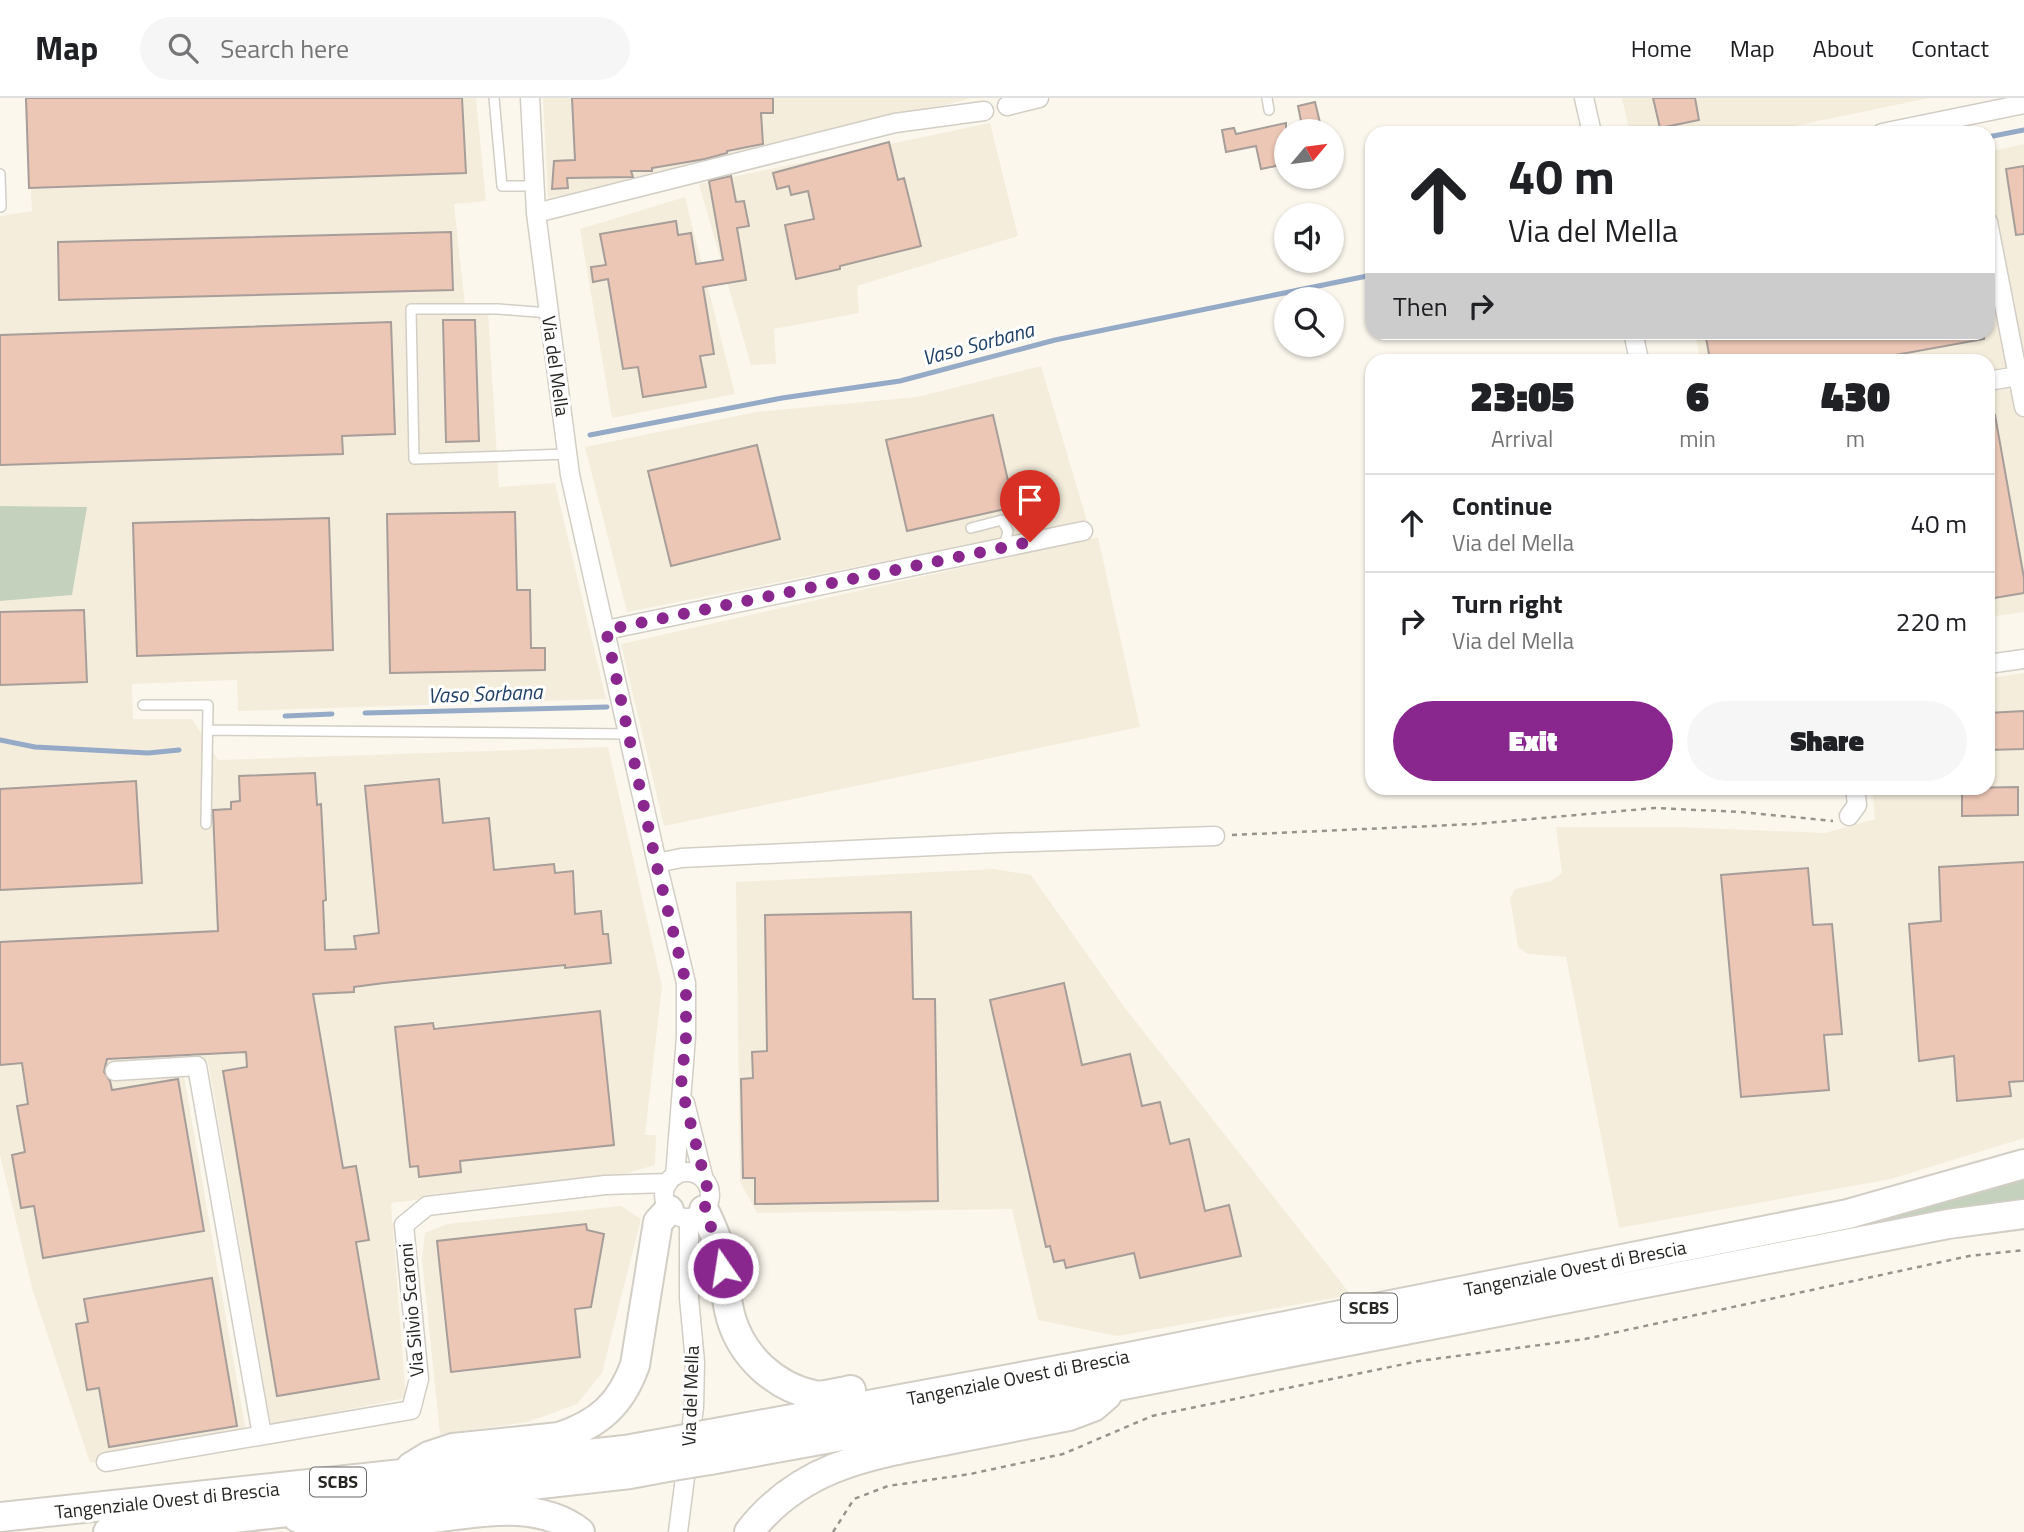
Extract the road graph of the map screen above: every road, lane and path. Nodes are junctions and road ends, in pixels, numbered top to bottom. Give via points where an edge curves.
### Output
1 (494, 98) edge
2 (530, 98) edge
3 (1039, 98) edge
4 (1267, 98) edge
5 (1584, 98) edge
6 (2024, 104) edge
7 (1007, 106) dead end
8 (1269, 110) dead end
9 (984, 111) dead end
10 (1969, 124) edge
11 (1590, 126) edge
12 (1950, 126) edge
13 (0, 174) edge
14 (534, 186) junction
15 (1, 207) edge
16 (536, 213) junction
17 (1995, 258) edge
18 (549, 313) junction
19 (2018, 376) junction
20 (1995, 380) edge
21 (2024, 407) edge
22 (568, 454) junction
23 (971, 528) dead end
24 (1083, 531) dead end
25 (1004, 547) junction
26 (606, 630) junction
27 (2024, 659) edge
28 (1995, 663) edge
29 (143, 705) dead end
30 (208, 730) junction
31 (629, 734) junction
32 (1856, 795) edge
33 (1849, 816) joint
34 (205, 824) dead end
35 (1215, 835) joint
36 (656, 863) junction
37 (115, 1071) dead end
38 (681, 1086) junction
39 (2024, 1164) edge
40 (704, 1180) junction
41 (678, 1199) junction
42 (2024, 1214) edge
43 (2024, 1250) edge
44 (1129, 1357) junction
45 (1118, 1386) junction
46 (262, 1435) junction
47 (710, 1447) junction
48 (674, 1454) junction
49 (106, 1462) dead end
50 (394, 1476) junction
51 (286, 1514) junction
52 (0, 1517) edge
53 (108, 1532) edge
54 (580, 1532) edge
55 (678, 1532) edge
56 (749, 1532) edge
57 (833, 1532) edge

1 - 14 lane via 502,186
2 - 14 street, Via del Mella
3 - 7 street
4 - 8 lane
5 - 11 street
6 - 10 street
9 - 16 street via 895,123
10 - 12 street
13 - 15 lane
14 - 16 street, Via del Mella
16 - 18 street, Via del Mella
17 - 19 street
18 - 22 street, Via del Mella
18 - 22 lane via 411,309 414,459
19 - 20 street
19 - 21 street
22 - 26 street, Via del Mella
23 - 25 lane via 1002,520 1008,531
24 - 25 street
25 - 26 street
26 - 31 street, Via del Mella
27 - 28 street
29 - 30 lane via 208,705
30 - 31 lane
30 - 34 lane
31 - 36 street, Via del Mella
32 - 33 street via 1857,805
33 - 35 path via 1832,821 1655,808 1475,824
35 - 36 street via 681,858
36 - 38 street, Via del Mella via 686,983
37 - 46 street via 197,1066
38 - 40 street, Via del Mella
38 - 41 street, Via del Mella
39 - 44 main road, Tangenziale Ovest di Brescia / SCBS via 1848,1214
40 - 41 street, Via Silvio Scaroni via 690,1173
40 - 41 street, Via del Mella via 709,1195
41 - 44 main road via 718,1244 739,1339 768,1374 790,1386 816,1395 1066,1349
41 - 46 street, Via Silvio Scaroni via 605,1185 427,1206 404,1225 419,1379 411,1410
41 - 50 main road via 658,1222 635,1365 627,1387 605,1413 559,1437 453,1448
41 - 55 street, Via del Mella via 695,1362
42 - 45 main road, Tangenziale Ovest di Brescia / SCBS via 1948,1224
43 - 57 path via 1969,1256 1585,1339 1419,1362 1152,1416 1063,1454 888,1486 854,1499
44 - 47 main road, Tangenziale Ovest di Brescia / SCBS
45 - 47 main road, Tangenziale Ovest di Brescia / SCBS
45 - 56 main road via 1093,1407 1069,1416 865,1456 797,1487 765,1512
46 - 49 street, Via Silvio Scaroni
47 - 48 main road, Tangenziale Ovest di Brescia / SCBS, bridge
48 - 50 main road, Tangenziale Ovest di Brescia / SCBS via 625,1450
48 - 51 main road, Tangenziale Ovest di Brescia / SCBS via 630,1474
50 - 52 main road, Tangenziale Ovest di Brescia / SCBS
51 - 53 main road, Tangenziale Ovest di Brescia / SCBS
51 - 54 main road via 347,1529 509,1510 533,1512

